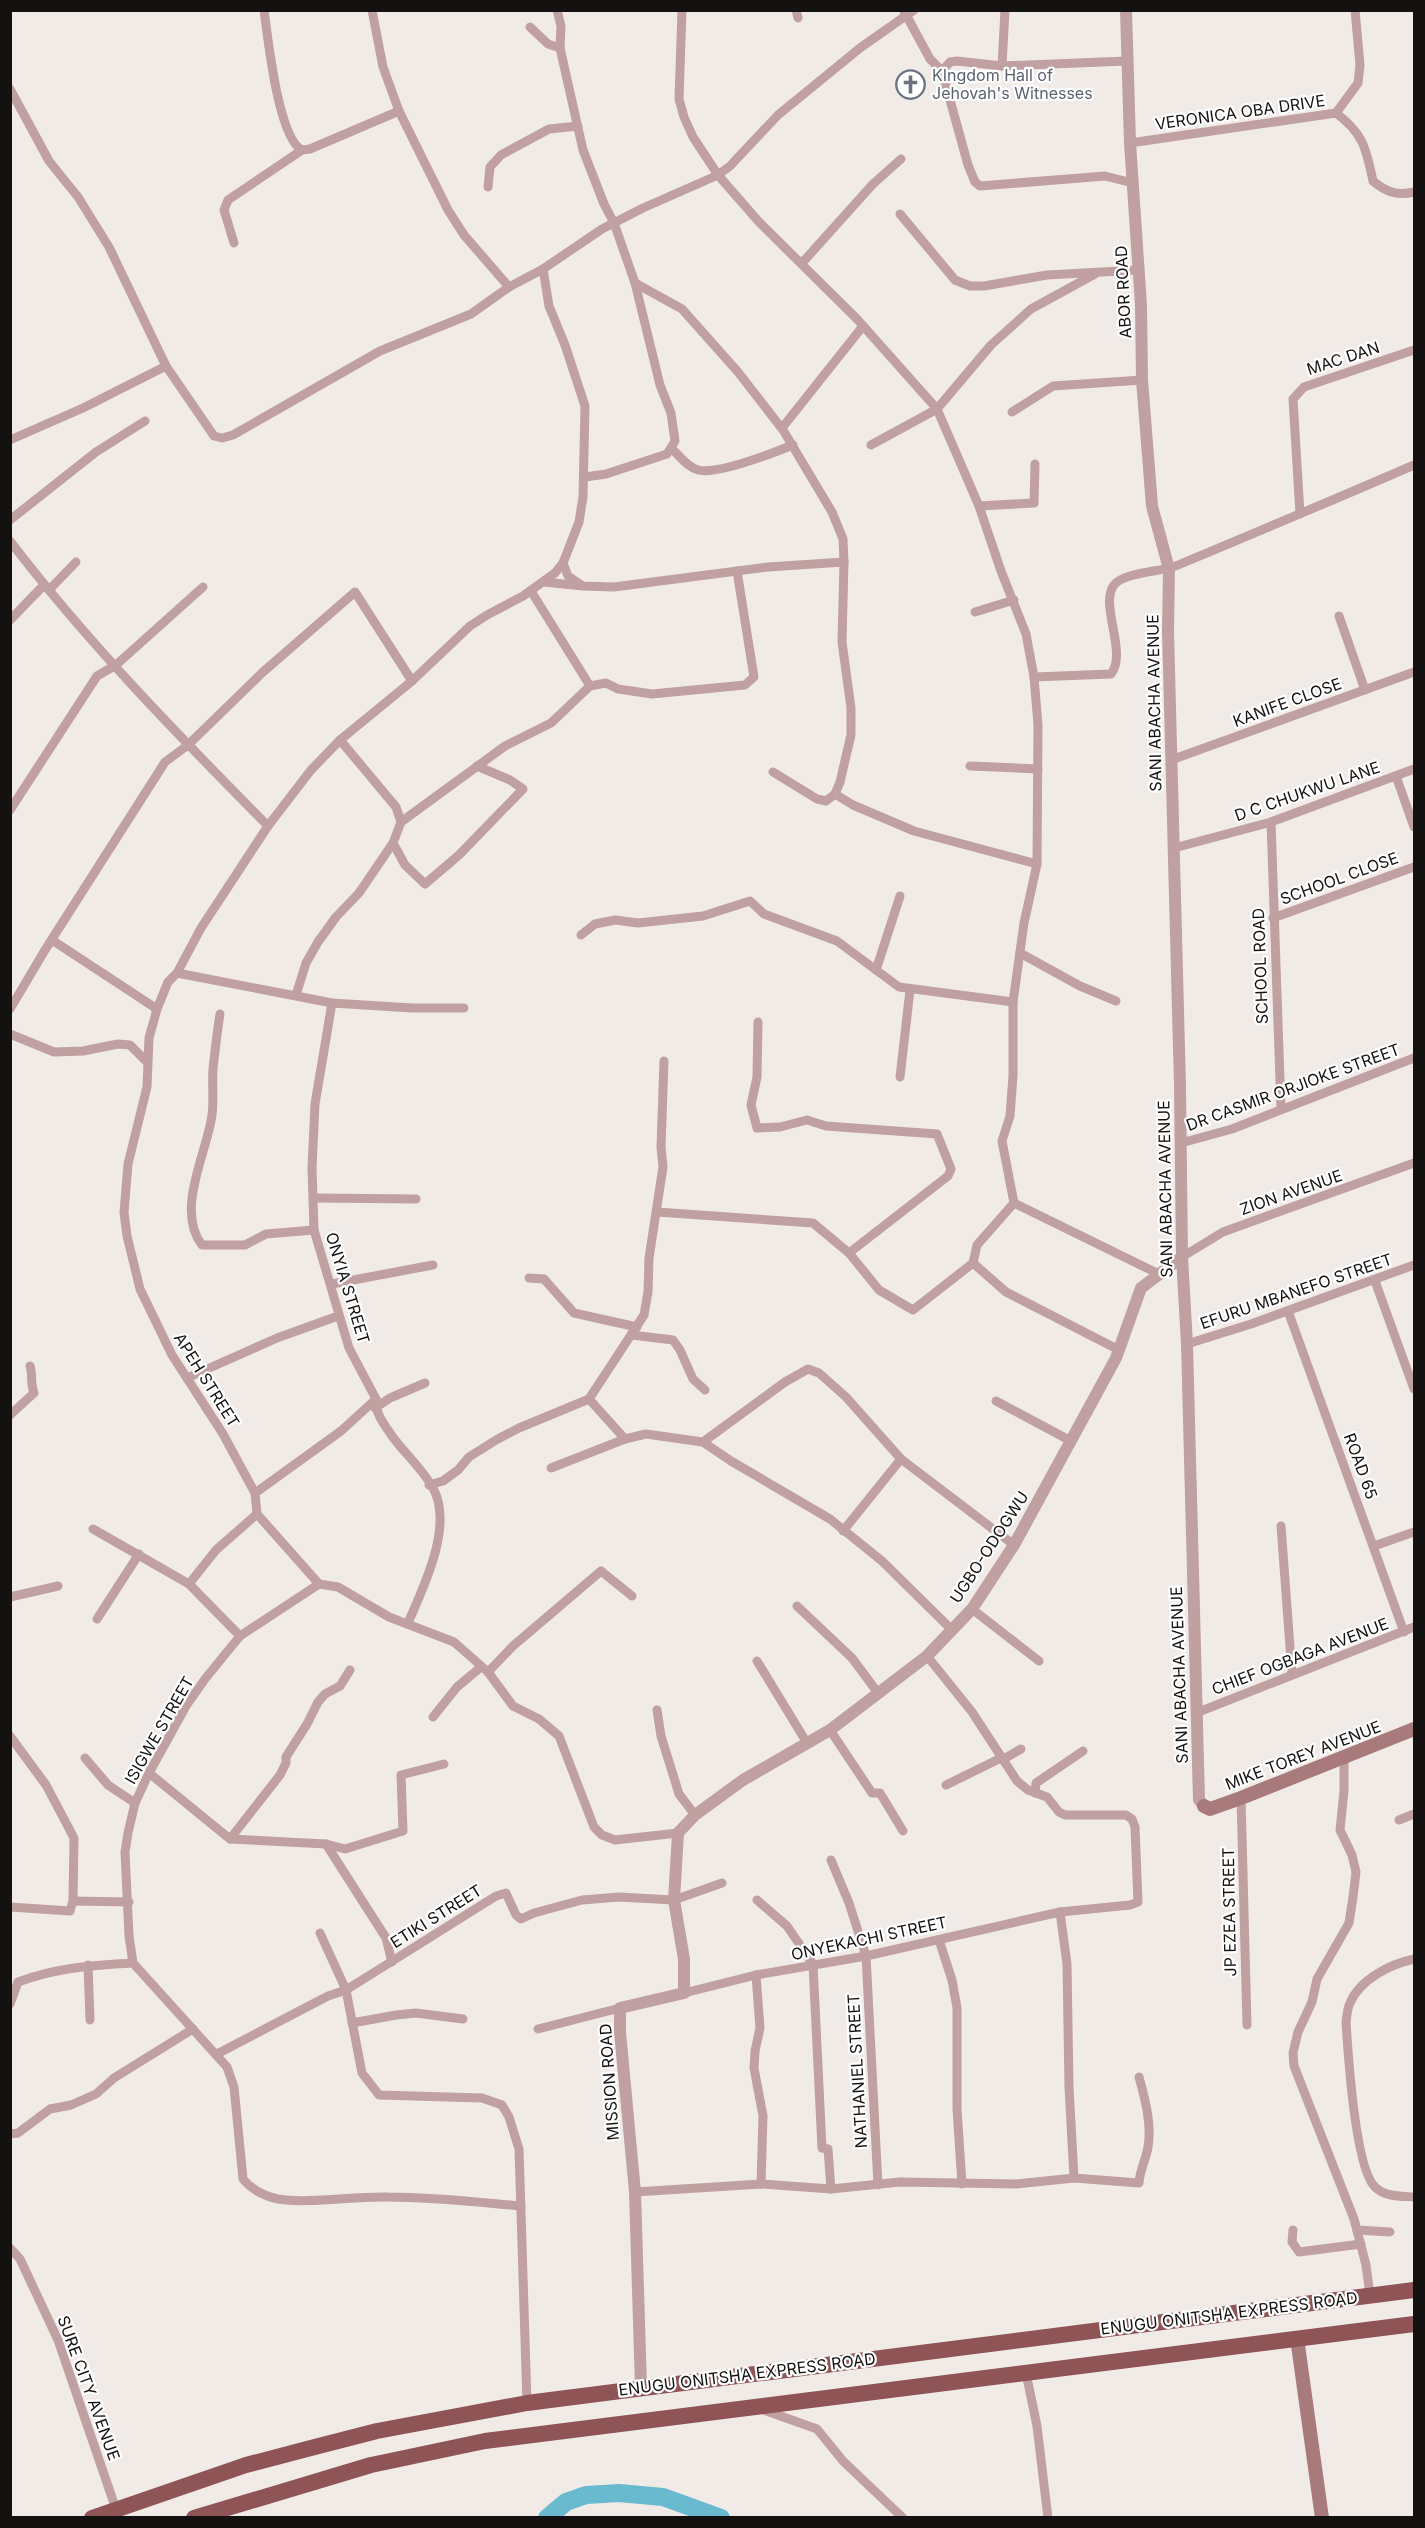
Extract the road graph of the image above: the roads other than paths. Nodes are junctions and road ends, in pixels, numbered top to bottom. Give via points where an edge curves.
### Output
1 (264, 10) edge
2 (372, 10) edge
3 (557, 10) edge
4 (682, 10) edge
5 (1005, 10) edge
6 (1126, 10) edge
7 (1355, 10) edge
8 (907, 12) edge
9 (530, 27) dead end
10 (560, 48) junction
11 (1127, 61) junction
12 (1002, 66) junction
13 (942, 71) junction
14 (10, 89) edge
15 (399, 111) junction
16 (1336, 113) junction
17 (578, 126) junction
18 (1130, 143) junction
19 (302, 150) junction
20 (901, 159) dead end
21 (718, 175) junction
22 (1133, 183) junction
23 (488, 187) dead end
24 (1414, 192) edge
25 (900, 214) dead end
26 (614, 223) junction
27 (234, 243) dead end
28 (802, 263) junction
29 (543, 269) junction
30 (1139, 270) junction
31 (1095, 274) junction
32 (635, 283) junction
33 (509, 287) junction
34 (863, 326) junction
35 (1414, 350) edge
36 (166, 366) junction
37 (1142, 380) junction
38 (937, 409) junction
39 (1012, 412) dead end
40 (145, 421) dead end
41 (782, 428) junction
42 (10, 440) edge
43 (793, 445) junction
44 (871, 446) dead end
45 (672, 449) junction
46 (1035, 464) dead end
47 (1414, 465) edge
48 (585, 477) junction
49 (979, 506) junction
50 (1300, 514) junction
51 (10, 520) edge
52 (10, 541) edge
53 (75, 562) dead end
54 (844, 562) junction
55 (563, 563) junction
56 (1169, 569) junction
57 (737, 572) junction
58 (544, 582) junction
59 (583, 586) junction
60 (46, 587) junction
61 (203, 587) dead end
62 (531, 591) junction
63 (1014, 600) junction
64 (975, 612) dead end
65 (1339, 616) dead end
66 (10, 620) edge
67 (116, 665) junction
68 (1414, 672) edge
69 (1034, 677) junction
70 (412, 681) junction
71 (590, 686) junction
72 (1365, 690) junction
73 (340, 740) junction
74 (188, 745) junction
75 (1171, 760) junction
76 (477, 766) junction
77 (970, 766) dead end
78 (1038, 769) junction
79 (1414, 769) edge
80 (773, 772) dead end
81 (1396, 776) junction
82 (835, 794) junction
83 (10, 810) edge
84 (401, 822) junction
85 (1271, 822) junction
86 (268, 826) junction
87 (1414, 827) edge
88 (393, 843) junction
89 (1174, 848) junction
90 (1037, 864) junction
91 (1414, 867) edge
92 (900, 896) dead end
93 (1274, 918) junction
94 (581, 935) dead end
95 (52, 940) junction
96 (1020, 953) junction
97 (876, 970) junction
98 (177, 973) junction
99 (910, 990) junction
100 (296, 995) junction
101 (1116, 1001) dead end
102 (1013, 1002) junction
103 (332, 1003) junction
104 (464, 1008) dead end
105 (157, 1009) junction
106 (10, 1010) edge
107 (220, 1014) dead end
108 (758, 1022) dead end
109 (10, 1034) edge
110 (1414, 1058) edge
111 (146, 1061) junction
112 (664, 1061) dead end
113 (900, 1077) dead end
114 (1281, 1109) junction
115 (1181, 1143) junction
116 (1414, 1163) edge
117 (314, 1198) junction
118 (416, 1199) dead end
119 (1014, 1203) junction
120 (657, 1212) junction
121 (314, 1230) junction
122 (849, 1253) junction
123 (1182, 1257) junction
124 (973, 1263) junction
125 (432, 1265) dead end
126 (1414, 1266) edge
127 (1161, 1275) junction
128 (529, 1278) dead end
129 (1375, 1281) junction
130 (332, 1284) junction
131 (1288, 1311) junction
132 (338, 1316) junction
133 (635, 1331) junction
134 (1187, 1344) junction
135 (1119, 1350) junction
136 (30, 1366) dead end
137 (187, 1378) junction
138 (425, 1383) dead end
139 (1414, 1389) edge
140 (705, 1390) dead end
141 (589, 1399) junction
142 (996, 1401) dead end
143 (376, 1404) junction
144 (10, 1415) edge
145 (625, 1439) junction
146 (1071, 1440) junction
147 (703, 1442) junction
148 (901, 1459) junction
149 (551, 1468) dead end
150 (429, 1485) junction
151 (255, 1493) junction
152 (257, 1514) junction
153 (1281, 1526) dead end
154 (93, 1528) dead end
155 (843, 1531) junction
156 (1414, 1532) edge
157 (1014, 1545) junction
158 (1374, 1546) junction
159 (139, 1554) junction
160 (189, 1584) junction
161 (319, 1584) junction
162 (57, 1586) dead end
163 (632, 1596) dead end
164 (10, 1597) edge
165 (797, 1606) dead end
166 (972, 1609) junction
167 (98, 1619) dead end
168 (408, 1623) junction
169 (1414, 1627) edge
170 (952, 1630) junction
171 (1404, 1632) junction
172 (240, 1636) junction
173 (927, 1656) junction
174 (757, 1661) dead end
175 (1039, 1661) dead end
176 (484, 1669) junction
177 (350, 1670) dead end
178 (1292, 1674) junction
179 (878, 1693) junction
180 (657, 1710) dead end
181 (1196, 1713) junction
182 (433, 1717) dead end
183 (1414, 1729) edge
184 (830, 1730) junction
185 (10, 1736) edge
186 (807, 1743) junction
187 (1021, 1749) dead end
188 (1083, 1750) dead end
189 (85, 1758) dead end
190 (1344, 1758) junction
191 (1001, 1759) junction
192 (444, 1764) dead end
193 (149, 1773) junction
194 (946, 1785) dead end
195 (1035, 1793) junction
196 (1241, 1798) junction
197 (135, 1803) junction
198 (1204, 1806) joint
199 (1414, 1814) edge
200 (695, 1815) junction
201 (1399, 1820) dead end
202 (680, 1830) junction
203 (903, 1831) dead end
204 (230, 1839) junction
205 (326, 1844) junction
206 (831, 1860) dead end
207 (722, 1883) dead end
208 (674, 1900) junction
209 (757, 1900) dead end
210 (73, 1902) junction
211 (129, 1902) junction
212 (10, 1907) edge
213 (1060, 1912) junction
214 (320, 1933) dead end
215 (939, 1940) junction
216 (866, 1956) junction
217 (1414, 1959) edge
218 (392, 1962) junction
219 (133, 1963) junction
220 (88, 1965) junction
221 (813, 1967) junction
222 (756, 1975) junction
223 (346, 1990) junction
224 (684, 1993) junction
225 (10, 2004) edge
226 (620, 2008) junction
227 (463, 2019) dead end
228 (90, 2020) dead end
229 (352, 2023) junction
230 (1247, 2025) dead end
231 (193, 2029) junction
232 (538, 2029) dead end
233 (217, 2054) junction
234 (1139, 2077) dead end
235 (10, 2134) edge
236 (1074, 2178) junction
237 (761, 2184) junction
238 (962, 2184) junction
239 (878, 2185) junction
240 (831, 2189) junction
241 (634, 2192) junction
242 (1414, 2197) edge
243 (521, 2206) junction
244 (1293, 2230) dead end
245 (1357, 2230) junction
246 (1390, 2232) dead end
247 (1361, 2244) junction
248 (10, 2248) edge
249 (15, 2261) edge
250 (1414, 2290) edge
251 (1370, 2295) junction
252 (1414, 2324) edge
253 (1297, 2338) junction
254 (1026, 2373) junction
255 (641, 2387) junction
256 (527, 2403) junction
257 (755, 2407) junction
258 (118, 2514) edge
259 (92, 2517) edge
260 (194, 2517) edge
261 (903, 2517) edge
262 (1048, 2517) edge
263 (1322, 2517) edge

1 - 19 street via 280,104 294,144
2 - 15 street via 383,67
3 - 10 street
4 - 21 street via 679,99 693,137
5 - 12 street
6 - 11 street, ABOR ROAD
7 - 16 street via 1358,83
8 - 13 street via 930,58
8 - 21 street via 778,115
9 - 10 street via 548,44
10 - 17 street
11 - 12 street
11 - 18 street, ABOR ROAD
12 - 13 street via 957,60
13 - 22 street via 968,165 981,186 1105,176
14 - 36 street via 49,161 78,197 109,247
15 - 19 street
15 - 33 street via 448,210
16 - 18 street, VERONICA OBA DRIVE
16 - 24 street, VERONICA OBA DRIVE via 1352,125 1366,150 1372,182 1386,192
17 - 23 street via 549,129 501,155 490,167
17 - 26 street via 591,172
18 - 22 street, ABOR ROAD
19 - 27 street via 228,200 224,210
20 - 28 street via 858,199
21 - 26 street
21 - 28 street
22 - 30 street, ABOR ROAD
25 - 31 street via 955,280 970,286 1047,275
26 - 29 street
26 - 32 street
28 - 34 street
29 - 33 street
29 - 48 street via 549,306 585,406
30 - 31 street
30 - 37 street, ABOR ROAD
31 - 38 street via 1031,309 991,345
32 - 41 street via 681,309
32 - 45 street via 660,385 671,413 675,441
33 - 36 street via 471,314 380,351 222,438 214,436
34 - 38 street
34 - 41 street
35 - 50 street, MAC DAN via 1305,387 1293,399
36 - 42 street
37 - 39 street via 1053,386
37 - 56 street, ABOR ROAD via 1152,506
38 - 44 street
38 - 49 street
40 - 51 street via 88,458
41 - 43 street
43 - 45 street via 736,464 702,470 688,464
43 - 54 street via 837,524 843,539
45 - 48 street via 621,470
46 - 49 street via 1034,503
47 - 50 street
48 - 55 street via 579,522
49 - 63 street via 1000,571
50 - 56 street
52 - 60 street
53 - 60 street
54 - 57 street
54 - 82 street via 842,642 851,735
55 - 58 street, APEH STREET
55 - 59 street via 568,576
56 - 69 street via 1121,578 1112,589 1115,654 1111,674
56 - 75 street, SANI ABACHA AVENUE
57 - 59 street via 614,587
57 - 71 street via 754,677 745,685 652,694 618,689 606,683
58 - 59 street
58 - 62 street, APEH STREET
60 - 66 street
60 - 67 street
61 - 67 street
62 - 70 street, APEH STREET via 470,626
62 - 71 street
63 - 64 street
63 - 69 street via 1026,634
65 - 72 street
67 - 74 street
67 - 83 street via 97,676
68 - 72 street, KANIFE CLOSE
69 - 78 street
70 - 73 street, APEH STREET
70 - 74 street via 355,592 263,672
71 - 76 street via 551,723 505,746
72 - 75 street, KANIFE CLOSE
73 - 84 street via 396,807
73 - 86 street, APEH STREET
74 - 86 street
74 - 95 street via 158,772
75 - 89 street, SANI ABACHA AVENUE
76 - 84 street
76 - 88 street via 523,789 459,855 425,884 405,865
77 - 78 street
78 - 90 street
79 - 81 street, D C CHUKWU LANE
80 - 82 street via 817,800 826,801
81 - 85 street, D C CHUKWU LANE
81 - 87 street
82 - 90 street via 914,831
84 - 88 street
85 - 89 street, D C CHUKWU LANE
85 - 93 street, SCHOOL ROAD
86 - 98 street, APEH STREET via 201,928
88 - 100 street via 318,942 306,963
89 - 115 street, SANI ABACHA AVENUE
90 - 96 street
91 - 93 street, SCHOOL CLOSE
92 - 97 street
93 - 114 street, SCHOOL ROAD
94 - 97 street via 595,924 703,916 750,901 764,914 837,941
95 - 105 street
95 - 106 street
96 - 101 street
96 - 102 street
97 - 99 street
98 - 100 street
98 - 105 street, APEH STREET via 168,982
99 - 102 street
99 - 113 street
100 - 103 street
102 - 119 street via 1010,1116 1002,1141
103 - 104 street
103 - 117 street, ONYIA STREET via 315,1104
105 - 111 street, APEH STREET
107 - 121 street via 212,1114 192,1206 196,1238 202,1245 231,1246 245,1245 266,1234
108 - 122 street via 757,1077 751,1105 757,1128 807,1120 826,1126 937,1134 951,1169 948,1176
109 - 111 street via 54,1052 130,1045
110 - 114 street, DR CASMIR ORJIOKE STREET
111 - 137 street, APEH STREET via 147,1087 128,1164 124,1212 127,1236 140,1289 171,1355
112 - 120 street via 663,1167
114 - 115 street, DR CASMIR ORJIOKE STREET via 1232,1129
115 - 123 street, SANI ABACHA AVENUE
116 - 123 street, ZION AVENUE via 1223,1232
117 - 118 street
117 - 121 street, ONYIA STREET
119 - 124 street via 977,1245
119 - 127 street
120 - 122 street via 813,1222
120 - 133 street via 647,1304
121 - 130 street, ONYIA STREET
122 - 124 street via 879,1290 913,1310
123 - 127 street, UGBO-ODOGWU
123 - 134 street, SANI ABACHA AVENUE
124 - 135 street via 1006,1292
125 - 130 street
126 - 129 street, EFURU MBANEFO STREET
127 - 135 street, UGBO-ODOGWU via 1141,1288
128 - 133 street via 544,1279 574,1313
129 - 131 street, EFURU MBANEFO STREET
129 - 139 street
130 - 132 street, ONYIA STREET
131 - 134 street, EFURU MBANEFO STREET
131 - 158 street, ROAD 65
132 - 137 street
132 - 143 street, ONYIA STREET
133 - 140 street via 673,1341 693,1379
133 - 141 street
134 - 181 street, SANI ABACHA AVENUE
135 - 146 street, UGBO-ODOGWU
136 - 144 street via 34,1393
137 - 151 street, APEH STREET via 224,1434
138 - 143 street
141 - 145 street
141 - 150 street via 504,1436 469,1457 443,1481
142 - 146 street
143 - 150 street, ONYIA STREET
143 - 151 street
145 - 147 street via 646,1434
145 - 149 street
146 - 157 street, UGBO-ODOGWU
147 - 148 street via 808,1369 819,1373 846,1397
147 - 155 street via 830,1519
148 - 155 street
148 - 157 street
150 - 168 street, ONYIA STREET via 437,1499 438,1542 431,1570
151 - 152 street, APEH STREET
152 - 160 street via 216,1550
152 - 161 street
153 - 178 street
154 - 159 street
155 - 170 street via 882,1561
156 - 158 street
157 - 166 street, UGBO-ODOGWU
158 - 171 street, ROAD 65
159 - 160 street
159 - 167 street
160 - 172 street
161 - 168 street via 338,1587 389,1617
161 - 172 street, ISIGWE STREET
162 - 164 street
163 - 176 street via 601,1571
165 - 179 street via 852,1658
166 - 170 street, UGBO-ODOGWU
166 - 175 street
168 - 176 street via 454,1642
169 - 171 street, CHIEF OGBAGA AVENUE
170 - 173 street, UGBO-ODOGWU
171 - 178 street, CHIEF OGBAGA AVENUE
172 - 193 street, ISIGWE STREET via 186,1706
173 - 179 street, UGBO-ODOGWU
173 - 191 street via 972,1712
174 - 186 street
176 - 182 street via 457,1687
176 - 202 street via 513,1706 539,1719 559,1736 594,1827 602,1835 615,1840
177 - 204 street via 340,1686 318,1702 286,1756 280,1775
178 - 181 street, CHIEF OGBAGA AVENUE
179 - 184 street, UGBO-ODOGWU
180 - 200 street via 679,1794
181 - 198 street, SANI ABACHA AVENUE via 1199,1800
183 - 190 main road, MIKE TOREY AVENUE
184 - 186 street, UGBO-ODOGWU
184 - 203 street via 872,1793 880,1793
185 - 210 street via 45,1785 74,1838
186 - 200 street, UGBO-ODOGWU via 743,1780
187 - 191 street
188 - 195 street via 1036,1784
189 - 197 street via 108,1785
190 - 196 main road, MIKE TOREY AVENUE
190 - 245 street via 1340,1830 1356,1872 1349,1923 1317,1979 1293,2053 1294,2066
191 - 194 street
191 - 195 street via 1017,1781
192 - 205 street via 401,1775 403,1831 345,1849
193 - 197 street, ISIGWE STREET
193 - 204 street
195 - 213 street, ONYEKACHI STREET via 1047,1797 1065,1815 1126,1815 1135,1827 1138,1902
196 - 198 main road, MIKE TOREY AVENUE via 1210,1809
196 - 230 street, JP EZEA STREET
197 - 211 street, ISIGWE STREET via 125,1852
199 - 201 street
200 - 202 street, UGBO-ODOGWU
202 - 208 street via 676,1838
204 - 205 street
205 - 218 street via 386,1938
206 - 216 street, NATHANIEL STREET
207 - 208 street
208 - 218 street, ETIKI STREET via 582,1900 521,1919 506,1893
208 - 224 street via 684,1959
209 - 221 street via 792,1932
210 - 211 street
210 - 212 street via 68,1912
211 - 219 street, ISIGWE STREET
213 - 215 street, ONYEKACHI STREET
213 - 236 street via 1067,1964
214 - 223 street
215 - 216 street, ONYEKACHI STREET
215 - 238 street via 957,2008
216 - 221 street, ONYEKACHI STREET
216 - 239 street, NATHANIEL STREET
217 - 242 street via 1387,1968 1358,1991 1349,2004 1346,2022 1362,2158 1370,2182 1384,2194
218 - 223 street, ETIKI STREET
219 - 220 street
219 - 231 street
220 - 225 street via 42,1973 18,1982
220 - 228 street
221 - 222 street, ONYEKACHI STREET
221 - 240 street via 822,2148 828,2149
222 - 224 street, ONYEKACHI STREET
222 - 237 street via 760,2028 754,2068 763,2116
223 - 229 street
223 - 233 street, ETIKI STREET
224 - 226 street, MISSION ROAD
226 - 232 street
226 - 241 street, MISSION ROAD
227 - 229 street via 416,2013
229 - 243 street via 362,2073 379,2095 482,2098 502,2105 519,2150
231 - 233 street
231 - 235 street via 114,2078 96,2094 50,2109 18,2133
233 - 243 street via 234,2087 243,2179 259,2193 294,2200 434,2198
234 - 236 street via 1148,2112 1149,2146 1139,2183
236 - 238 street
237 - 240 street
237 - 241 street
238 - 239 street
239 - 240 street
241 - 255 street, MISSION ROAD
243 - 256 street
244 - 247 street via 1292,2242 1299,2252
245 - 246 street
245 - 247 street
247 - 251 street
248 - 249 street, SURE CITY AVENUE
249 - 258 street, SURE CITY AVENUE via 58,2340
250 - 251 highway, ENUGU ONITSHA EXPRESS ROAD
251 - 255 highway, ENUGU ONITSHA EXPRESS ROAD
252 - 253 highway, ENUGU ONITSHA EXPRESS ROAD
253 - 254 highway, ENUGU ONITSHA EXPRESS ROAD
253 - 263 main road
254 - 257 highway, ENUGU ONITSHA EXPRESS ROAD
254 - 262 street
255 - 256 highway, ENUGU ONITSHA EXPRESS ROAD
256 - 258 highway, ENUGU ONITSHA EXPRESS ROAD via 377,2431 246,2465
257 - 260 highway, ENUGU ONITSHA EXPRESS ROAD via 547,2431 428,2452
257 - 261 street via 817,2429 843,2461
258 - 259 highway, ENUGU ONITSHA EXPRESS ROAD

